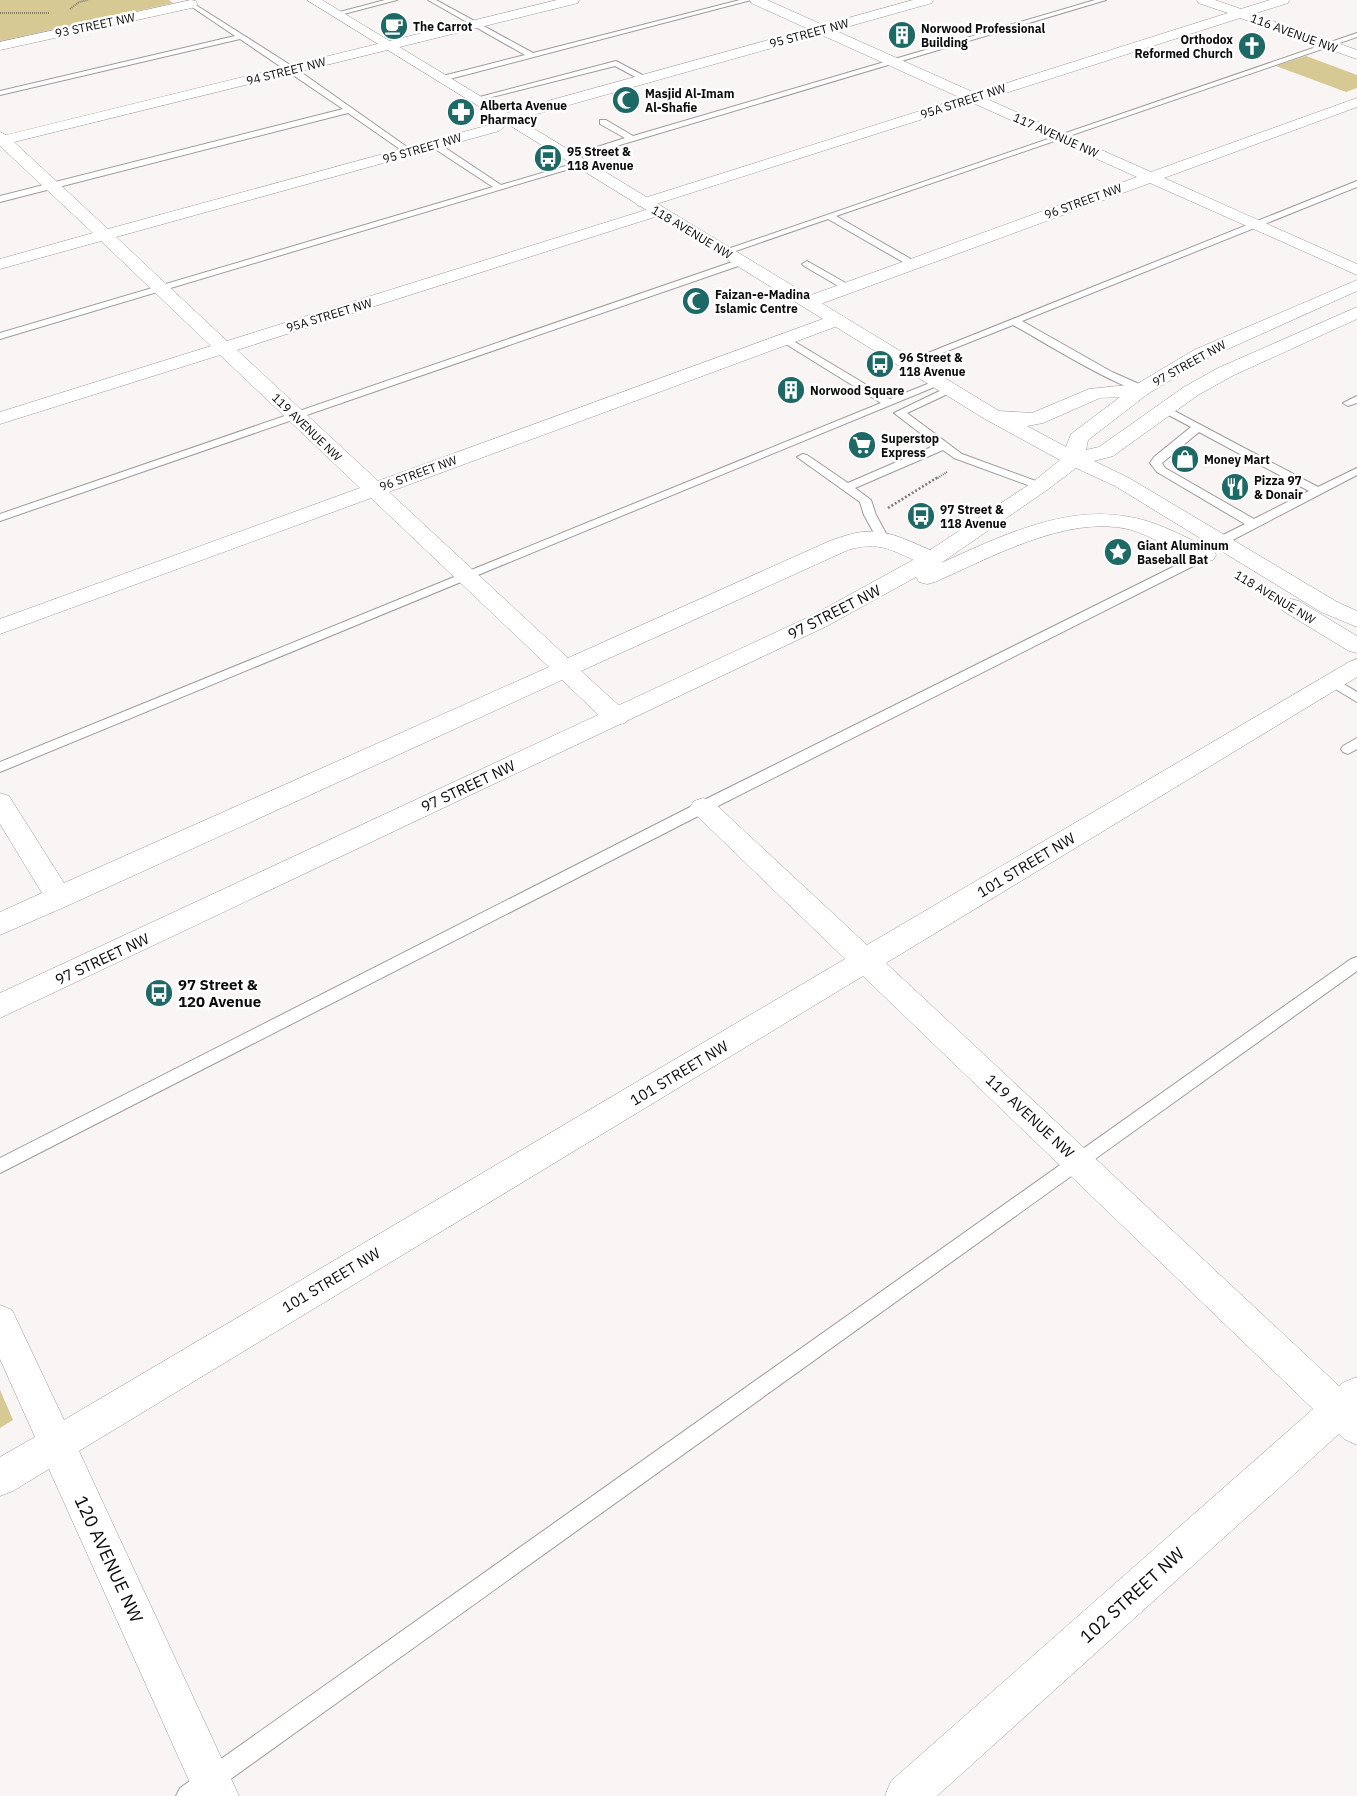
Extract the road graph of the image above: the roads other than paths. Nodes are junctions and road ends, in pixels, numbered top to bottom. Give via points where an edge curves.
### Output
1 (313, 0) edge
2 (394, 0) edge
3 (431, 0) edge
4 (572, 0) edge
5 (748, 0) edge
6 (756, 0) edge
7 (927, 0) edge
8 (1103, 0) edge
9 (1203, 0) edge
10 (1283, 0) edge
11 (191, 4) joint
12 (1240, 13) junction
13 (336, 14) junction
14 (475, 24) junction
15 (820, 29) junction
16 (1357, 34) edge
17 (239, 37) junction
18 (1328, 44) junction
19 (0, 46) edge
20 (389, 46) junction
21 (1357, 55) edge
22 (532, 56) junction
23 (892, 62) junction
24 (292, 70) junction
25 (644, 78) junction
26 (442, 79) junction
27 (0, 93) edge
28 (973, 98) junction
29 (476, 99) junction
30 (1357, 102) edge
31 (350, 110) junction
32 (507, 118) junction
33 (603, 122) dead end
34 (1058, 136) junction
35 (632, 139) junction
36 (1, 140) edge
37 (435, 145) junction
38 (410, 152) junction
39 (576, 161) junction
40 (1149, 177) junction
41 (1357, 184) edge
42 (52, 186) junction
43 (500, 188) junction
44 (0, 199) edge
45 (651, 207) junction
46 (829, 216) junction
47 (1255, 225) junction
48 (105, 236) junction
49 (724, 252) junction
50 (742, 262) junction
51 (0, 264) edge
52 (807, 264) dead end
53 (914, 264) junction
54 (1357, 270) edge
55 (1357, 285) edge
56 (848, 288) junction
57 (162, 289) junction
58 (809, 302) junction
59 (1357, 312) edge
60 (837, 320) junction
61 (1014, 321) junction
62 (0, 336) edge
63 (785, 339) junction
64 (224, 348) junction
65 (908, 363) junction
66 (944, 386) junction
67 (1142, 389) junction
68 (888, 403) junction
69 (1165, 409) junction
70 (992, 415) junction
71 (296, 416) junction
72 (0, 418) edge
73 (1198, 427) junction
74 (944, 446) junction
75 (803, 457) dead end
76 (1074, 459) junction
77 (1357, 471) edge
78 (1040, 486) junction
79 (847, 487) junction
80 (1317, 491) junction
81 (367, 492) junction
82 (0, 518) edge
83 (1254, 524) junction
84 (883, 539) junction
85 (1212, 549) junction
86 (932, 559) junction
87 (467, 575) junction
88 (1357, 620) edge
89 (819, 621) junction
90 (0, 627) edge
91 (1357, 646) edge
92 (1357, 667) edge
93 (566, 669) junction
94 (1332, 681) junction
95 (1357, 698) edge
96 (616, 717) junction
97 (0, 767) edge
98 (0, 802) edge
99 (703, 807) junction
100 (59, 898) junction
101 (0, 924) edge
102 (866, 961) junction
103 (1357, 963) edge
104 (0, 1006) edge
105 (1078, 1161) junction
106 (0, 1166) edge
107 (0, 1321) edge
108 (1351, 1410) edge
109 (56, 1444) junction
110 (0, 1478) edge
111 (206, 1791) edge
112 (906, 1796) edge

1 - 13 street, 118 AVENUE NW
2 - 13 lane
3 - 14 lane
4 - 14 street, 94 STREET NW
5 - 22 lane
6 - 15 street, 117 AVENUE NW
7 - 15 street, 95 STREET NW
8 - 23 lane
9 - 12 street, 116 AVENUE NW
10 - 12 street, 95A STREET NW
11 - 17 lane
11 - 19 street, 93 STREET NW
12 - 18 street, 116 AVENUE NW
12 - 28 street, 95A STREET NW
13 - 20 street, 118 AVENUE NW
14 - 20 street, 94 STREET NW
14 - 22 lane
15 - 23 street, 117 AVENUE NW
15 - 25 street, 95 STREET NW
16 - 18 lane
17 - 24 lane
17 - 27 lane
18 - 21 street, 116 AVENUE NW
18 - 34 lane
20 - 24 street, 94 STREET NW
20 - 26 street, 118 AVENUE NW
22 - 26 lane
23 - 28 street, 117 AVENUE NW
23 - 35 lane
24 - 31 lane
24 - 36 street, 94 STREET NW
25 - 29 lane via 616,63
25 - 32 street, 95 STREET NW
26 - 29 street, 118 AVENUE NW
28 - 34 street, 117 AVENUE NW
28 - 45 street, 95A STREET NW
29 - 32 street, 118 AVENUE NW
30 - 40 street, 96 STREET NW
31 - 38 lane
31 - 42 lane
32 - 37 street, 95 STREET NW via 494,128
32 - 39 street, 118 AVENUE NW
33 - 35 lane
34 - 40 street, 117 AVENUE NW
34 - 46 lane
35 - 39 lane
36 - 42 street, 119 AVENUE NW
37 - 38 street, 95 STREET NW
37 - 43 lane
38 - 48 street, 95 STREET NW
39 - 43 lane
39 - 45 street, 118 AVENUE NW
40 - 47 street, 117 AVENUE NW
40 - 53 street, 96 STREET NW
41 - 47 lane
42 - 44 lane
42 - 48 street, 119 AVENUE NW
43 - 57 lane
45 - 49 street, 118 AVENUE NW
45 - 64 street, 95A STREET NW
46 - 49 lane
46 - 53 lane
47 - 54 street, 117 AVENUE NW
47 - 61 lane
48 - 51 street, 95 STREET NW
48 - 57 street, 119 AVENUE NW
49 - 50 street, 118 AVENUE NW
50 - 58 street, 118 AVENUE NW
50 - 71 lane
52 - 56 lane
53 - 56 street, 96 STREET NW
55 - 67 street, 97 STREET NW via 1201,354
56 - 58 street, 96 STREET NW
57 - 62 lane
57 - 64 street, 119 AVENUE NW
58 - 60 street, 118 AVENUE NW
59 - 69 street, 97 STREET NW via 1225,372
60 - 63 street, 96 STREET NW
60 - 65 street, 118 AVENUE NW
61 - 65 lane
61 - 67 lane via 1108,374
63 - 68 lane
63 - 81 street, 96 STREET NW
64 - 71 street, 119 AVENUE NW
64 - 72 street, 95A STREET NW
65 - 66 street, 118 AVENUE NW
66 - 68 lane
66 - 70 street, 118 AVENUE NW
66 - 74 lane via 899,413
67 - 70 street via 1096,393 1036,419
67 - 76 street, 97 STREET NW via 1078,438
68 - 87 lane
69 - 73 lane
69 - 76 street, 97 STREET NW via 1106,452
70 - 76 street, 118 AVENUE NW
71 - 81 street, 119 AVENUE NW
71 - 82 lane
73 - 80 lane
73 - 83 lane via 1156,463 1161,470
74 - 78 lane via 958,456
74 - 79 lane
75 - 79 lane
76 - 78 street, 97 STREET NW
76 - 85 street, 118 AVENUE NW via 1122,482
77 - 80 lane
78 - 86 street, 97 STREET NW
79 - 84 lane via 865,500
80 - 83 lane
81 - 87 street, 119 AVENUE NW
81 - 90 street, 96 STREET NW
83 - 85 lane
84 - 86 street
84 - 93 street via 863,538 840,545
85 - 88 street, 118 AVENUE NW
85 - 89 street via 1123,522 1088,520 1069,523 1045,528
85 - 91 street, 118 AVENUE NW
85 - 99 lane
86 - 89 street, 97 STREET NW
87 - 93 street, 119 AVENUE NW
87 - 97 lane
89 - 96 street, 97 STREET NW
92 - 94 street, 101 STREET NW
93 - 96 street, 119 AVENUE NW
93 - 100 street
94 - 95 lane
94 - 102 street, 101 STREET NW
96 - 104 street, 97 STREET NW
98 - 100 street
99 - 102 street, 119 AVENUE NW
99 - 106 lane
100 - 101 street
102 - 105 street, 119 AVENUE NW
102 - 109 street, 101 STREET NW
103 - 105 lane
105 - 108 street, 119 AVENUE NW
105 - 111 lane
107 - 109 street, 120 AVENUE NW
108 - 112 street, 102 STREET NW
109 - 110 street, 101 STREET NW
109 - 111 street, 120 AVENUE NW

